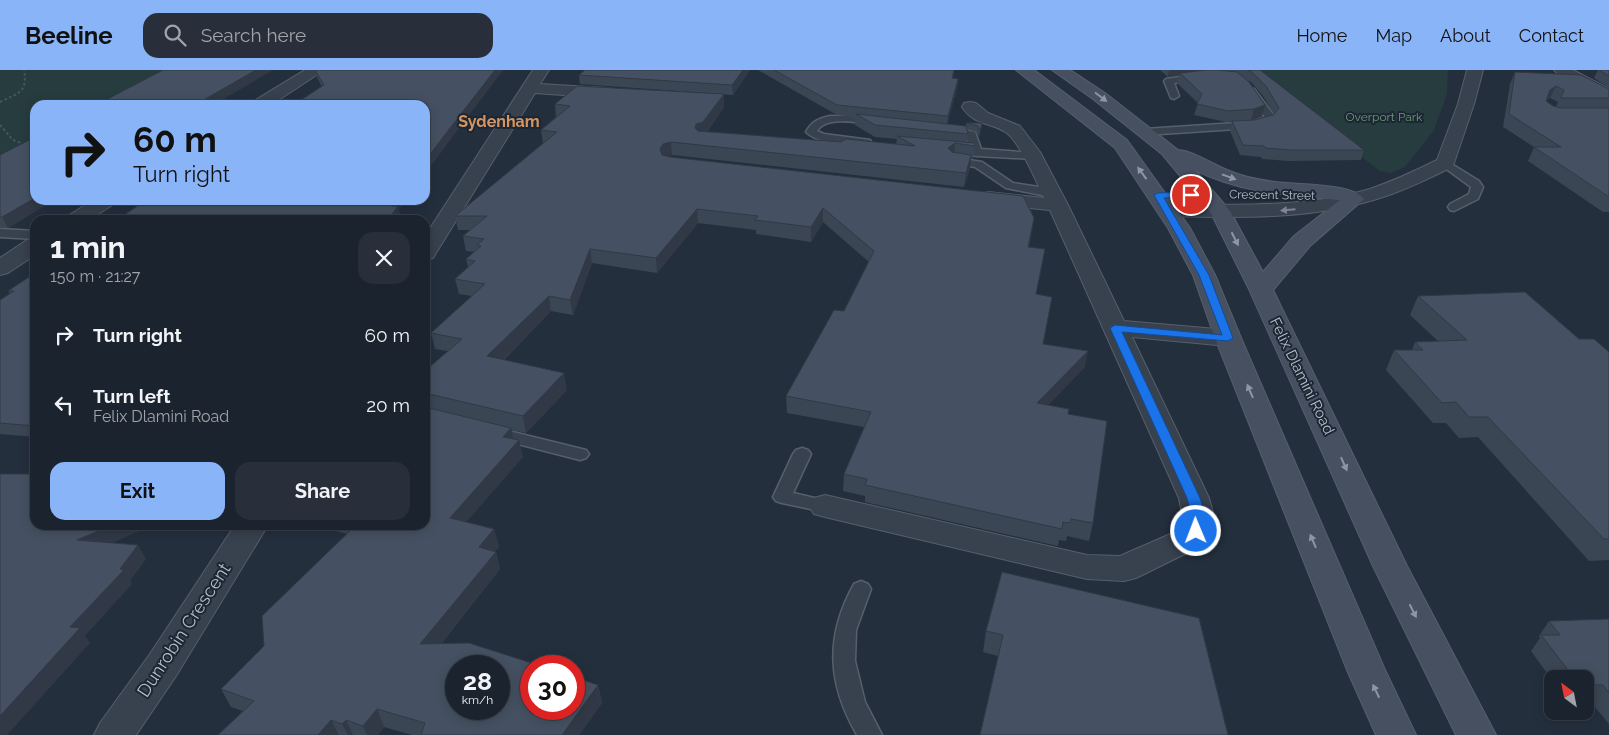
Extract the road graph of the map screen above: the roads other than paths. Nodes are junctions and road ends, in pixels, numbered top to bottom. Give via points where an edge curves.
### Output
1 (316, 70) edge
2 (541, 70) edge
3 (1024, 70) edge
4 (1060, 70) edge
5 (1475, 70) edge
6 (1562, 70) edge
7 (1212, 76) edge
8 (1244, 81) edge
9 (531, 88) junction
10 (620, 94) edge
11 (1174, 96) dead end
12 (1609, 96) edge
13 (268, 100) edge
14 (970, 107) dead end
15 (891, 124) edge
16 (940, 129) edge
17 (1145, 132) junction
18 (877, 143) edge
19 (820, 148) edge
20 (1168, 150) junction
21 (868, 152) edge
22 (977, 153) junction
23 (941, 154) joint
24 (1033, 156) junction
25 (1444, 163) junction
26 (970, 196) edge
27 (1350, 197) junction
28 (1055, 199) junction
29 (1163, 203) junction
30 (1214, 203) junction
31 (99, 205) edge
32 (1454, 207) dead end
33 (83, 215) edge
34 (0, 233) edge
35 (30, 235) edge
36 (430, 245) edge
37 (30, 248) edge
38 (0, 268) edge
39 (1261, 289) junction
40 (1115, 328) junction
41 (1228, 338) junction
42 (473, 427) edge
43 (580, 454) dead end
44 (802, 454) dead end
45 (825, 506) joint
46 (249, 530) edge
47 (860, 589) dead end
48 (114, 735) edge
49 (870, 735) edge
50 (1396, 735) edge
51 (1476, 735) edge

1 - 13 street
2 - 9 street
29 -> 3 main road via 1121,144
4 -> 17 main road, Felix Dlamini Road
5 - 25 street
6 - 12 street
7 - 11 lane via 1169,81
8 - 17 lane via 1270,116 1266,121 1251,125
9 - 10 street
9 - 36 street
14 - 24 street via 982,117 1014,130
15 - 18 lane via 831,119 817,123 810,132 822,138
16 - 22 lane via 971,134
17 - 20 main road, Felix Dlamini Road
19 - 21 lane
20 -> 27 main road via 1242,182
20 - 30 main road, Felix Dlamini Road
22 - 23 lane
22 - 24 lane
23 - 28 lane via 978,164 1010,186
24 - 28 street
25 - 27 street, Crescent Street via 1403,184
25 - 32 lane via 1477,187 1474,196
26 - 28 street
27 - 30 street, Crescent Street via 1318,207 1282,211
27 - 39 main road via 1302,241
28 - 40 street
29 - 30 street, Crescent Street
29 - 41 main road via 1204,275
30 -> 39 main road, Felix Dlamini Road
31 - 33 street
34 - 35 lane
37 - 38 street
39 -> 51 main road, Felix Dlamini Road via 1390,566
40 - 41 street
40 - 45 street via 1194,498 1199,520 1196,531 1186,540 1124,569 1086,568
50 -> 41 main road
42 - 43 lane
44 - 45 lane via 782,497
46 - 48 street, Dunrobin Crescent
47 - 49 lane via 844,634 843,655 847,683

